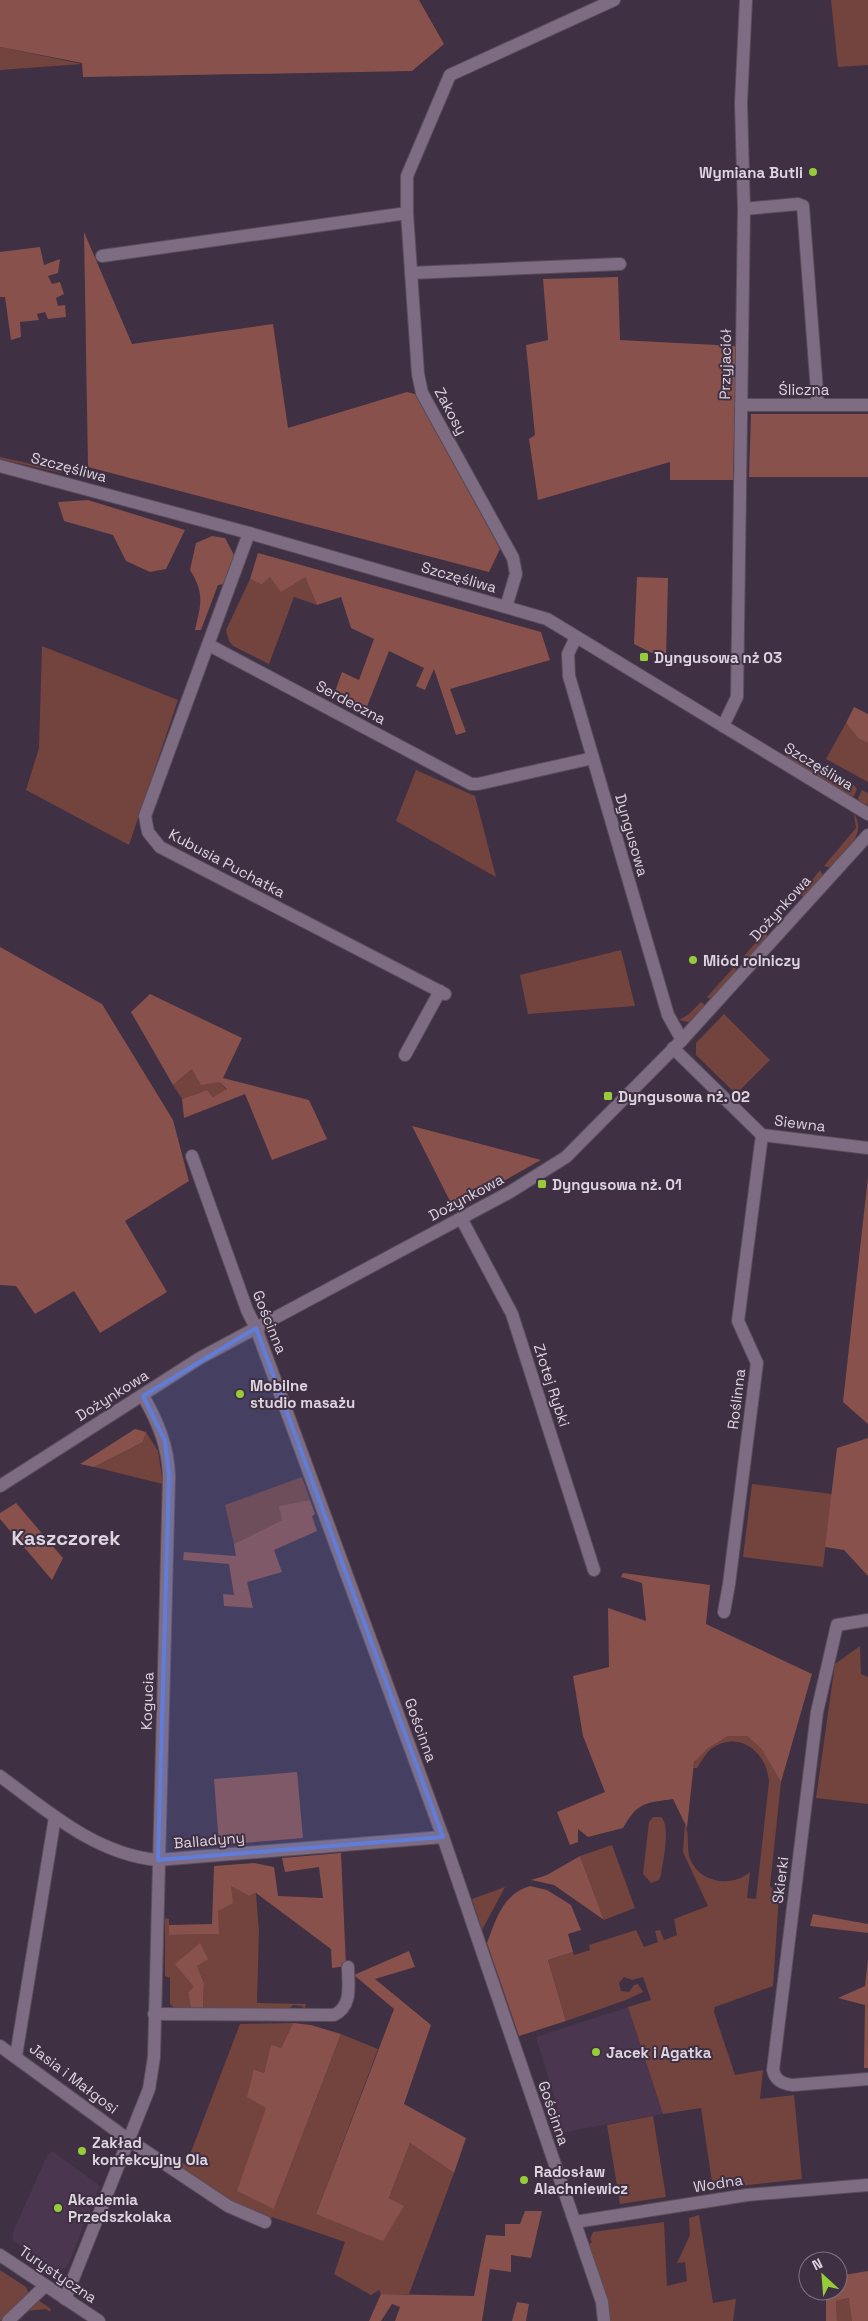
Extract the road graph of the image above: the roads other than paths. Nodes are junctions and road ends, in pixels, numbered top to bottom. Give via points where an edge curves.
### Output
1 (614, 0) edge
2 (746, 0) edge
3 (744, 209) junction
4 (407, 213) junction
5 (102, 256) dead end
6 (620, 264) dead end
7 (411, 273) junction
8 (741, 405) junction
9 (818, 405) junction
10 (868, 405) edge
11 (0, 466) edge
12 (249, 532) junction
13 (506, 607) junction
14 (576, 637) junction
15 (209, 645) junction
16 (722, 726) junction
17 (593, 758) junction
18 (868, 814) edge
19 (868, 835) edge
20 (677, 1044) junction
21 (405, 1054) dead end
22 (762, 1135) junction
23 (868, 1148) edge
24 (192, 1156) dead end
25 (460, 1218) junction
26 (256, 1328) junction
27 (143, 1396) junction
28 (0, 1486) edge
29 (594, 1570) dead end
30 (724, 1612) dead end
31 (868, 1620) edge
32 (0, 1776) edge
33 (55, 1817) junction
34 (443, 1837) junction
35 (158, 1860) junction
36 (348, 1967) dead end
37 (154, 2014) junction
38 (0, 2046) edge
39 (16, 2056) junction
40 (868, 2079) edge
41 (129, 2140) junction
42 (868, 2185) edge
43 (265, 2222) dead end
44 (575, 2222) junction
45 (0, 2255) edge
46 (45, 2286) junction
47 (65, 2299) junction
48 (8, 2321) edge
49 (99, 2321) edge
50 (604, 2321) edge

1 - 4 street, Zakosy via 450,75 407,176
2 - 3 street, Przyjaciół via 741,103
3 - 8 street, Przyjaciół
3 - 9 street via 803,206
4 - 5 street
4 - 7 street, Zakosy
6 - 7 street
7 - 13 street, Zakosy via 422,392 512,558 516,574
8 - 9 street, Śliczna
8 - 16 street, Przyjaciół via 736,697
9 - 10 street, Śliczna
11 - 12 street, Szczęśliwa
12 - 13 street, Szczęśliwa
12 - 15 street
13 - 14 street, Szczęśliwa via 547,620
14 - 16 street, Szczęśliwa
14 - 17 street, Dyngusowa via 568,654 567,667
15 - 17 street, Serdeczna via 471,784
15 - 21 street, Kubusia Puchatka via 145,816 147,829 160,848 442,993
16 - 18 street, Szczęśliwa
17 - 20 street, Dyngusowa
19 - 20 street, Dożynkowa
20 - 22 street, Siewna
20 - 25 street, Dożynkowa via 566,1157
22 - 23 street, Siewna
22 - 30 street, Roślinna via 738,1321 757,1363
24 - 26 street, Gościnna
25 - 26 street, Dożynkowa
25 - 29 street, Złotej Rybki via 512,1314
26 - 27 street, Dożynkowa via 200,1358
26 - 34 street, Gościnna
27 - 28 street, Dożynkowa
27 - 35 street, Kogucia via 161,1430 169,1468
31 - 40 street, Skierki via 838,1625 819,1703 773,2070 778,2080 793,2085
32 - 33 street, Balladyny
33 - 35 street, Balladyny via 109,1850 130,1857
33 - 39 street, Jasia i Małgosi
34 - 35 street, Balladyny
34 - 44 street, Gościnna
35 - 37 street, Kogucia
36 - 37 street via 347,2002 334,2015
37 - 41 street, Kogucia via 149,2089
38 - 39 street
39 - 41 street, Jasia i Małgosi
41 - 43 street, Jasia i Małgosi via 228,2206
41 - 47 street, Kogucia
42 - 44 street, Wodna via 747,2195
44 - 50 street, Gościnna via 602,2302
45 - 46 street, Turystyczna
46 - 47 street, Turystyczna
46 - 48 street
47 - 49 street, Turystyczna

